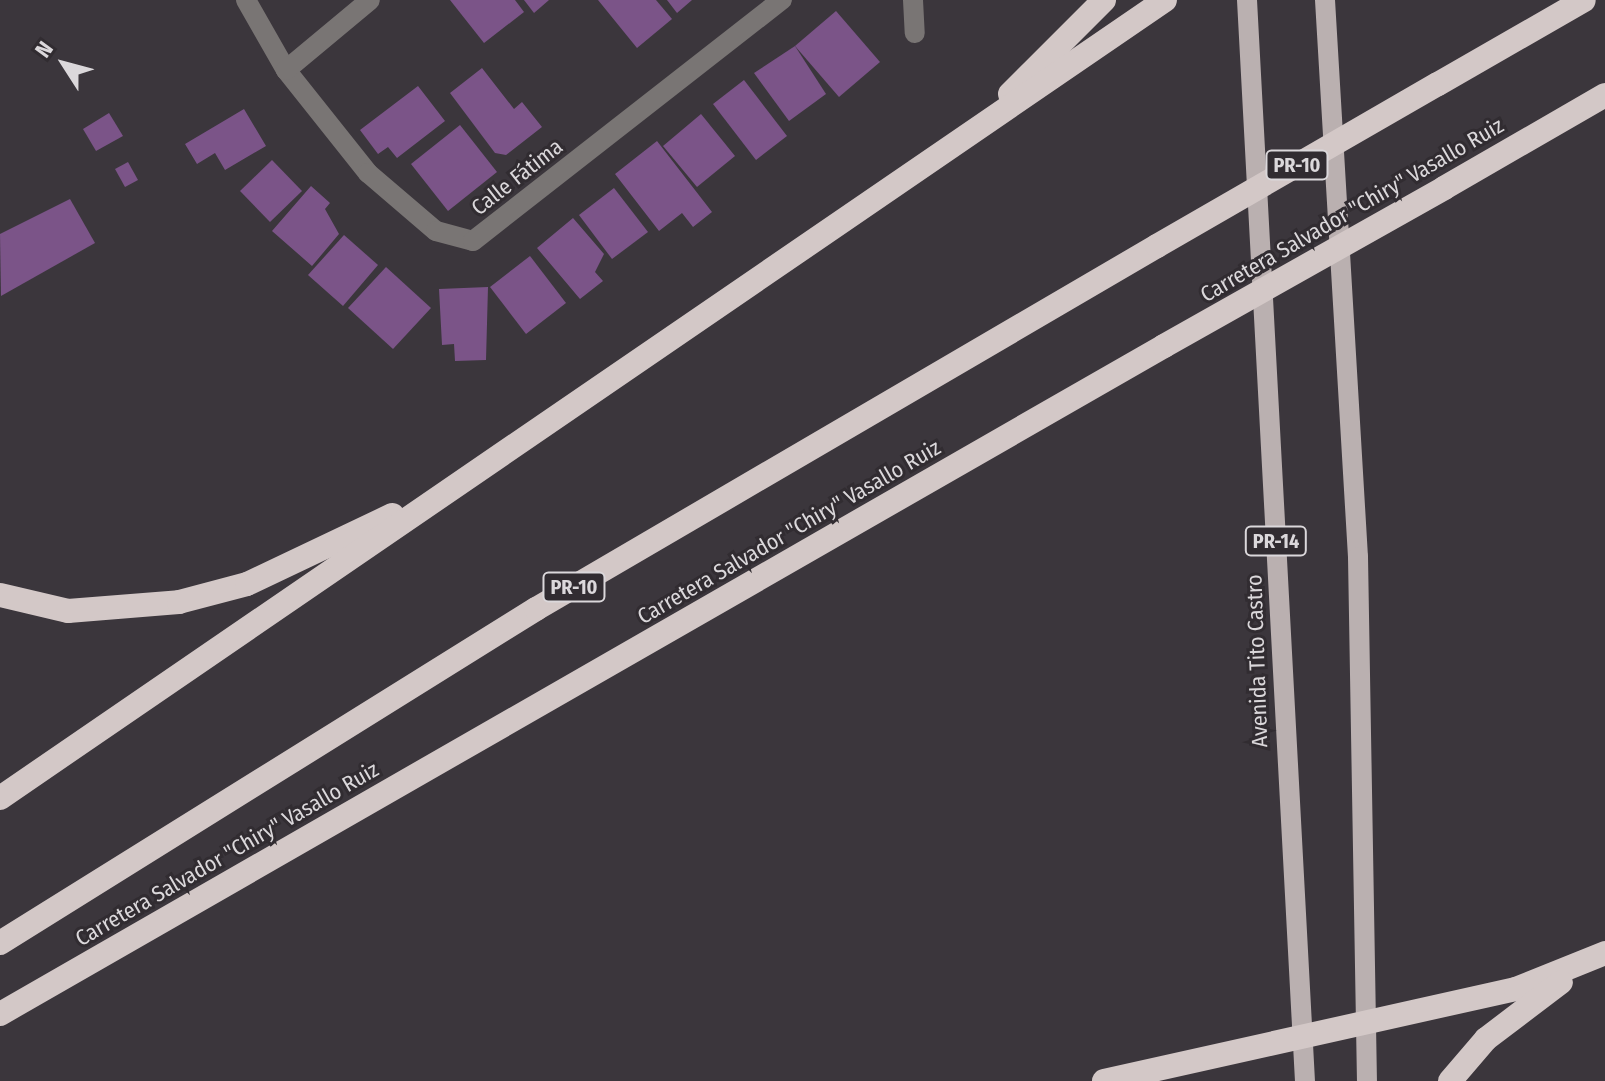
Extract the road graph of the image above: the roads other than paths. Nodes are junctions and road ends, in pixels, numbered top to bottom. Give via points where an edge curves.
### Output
1 (246, 0) edge
2 (370, 0) edge
3 (782, 0) edge
4 (913, 0) edge
5 (1104, 0) edge
6 (1165, 0) edge
7 (1247, 0) edge
8 (1325, 0) edge
9 (1584, 0) edge
10 (915, 33) dead end
11 (286, 70) junction
12 (1605, 95) edge
13 (993, 115) junction
14 (432, 500) junction
15 (0, 595) edge
16 (0, 798) edge
17 (0, 943) edge
18 (1605, 953) edge
19 (1578, 969) junction
20 (0, 1014) edge
21 (1366, 1020) junction
22 (1303, 1036) junction
23 (1104, 1081) edge
24 (1305, 1081) edge
25 (1367, 1081) edge
26 (1450, 1081) edge

1 - 11 street, Calle Fátima
2 - 11 street
3 - 11 street, Calle Fátima via 473,241 436,231 368,173
4 - 10 street
5 - 13 highway via 1043,54
6 - 13 highway
7 - 22 main road, Avenida Tito Castro / PR-14
8 - 21 main road via 1358,557
9 - 17 highway, Carretera Salvador "Chiry" Vasallo Ruiz / PR-10, bridge via 536,609
12 - 20 highway, Carretera Salvador "Chiry" Vasallo Ruiz, bridge
13 - 14 highway
14 - 15 highway via 247,584 179,602 68,611
14 - 16 highway
18 - 19 highway
19 - 21 highway
19 - 26 highway via 1486,1039
21 - 22 highway
21 - 25 main road
22 - 23 highway
22 - 24 main road, Avenida Tito Castro / PR-14

